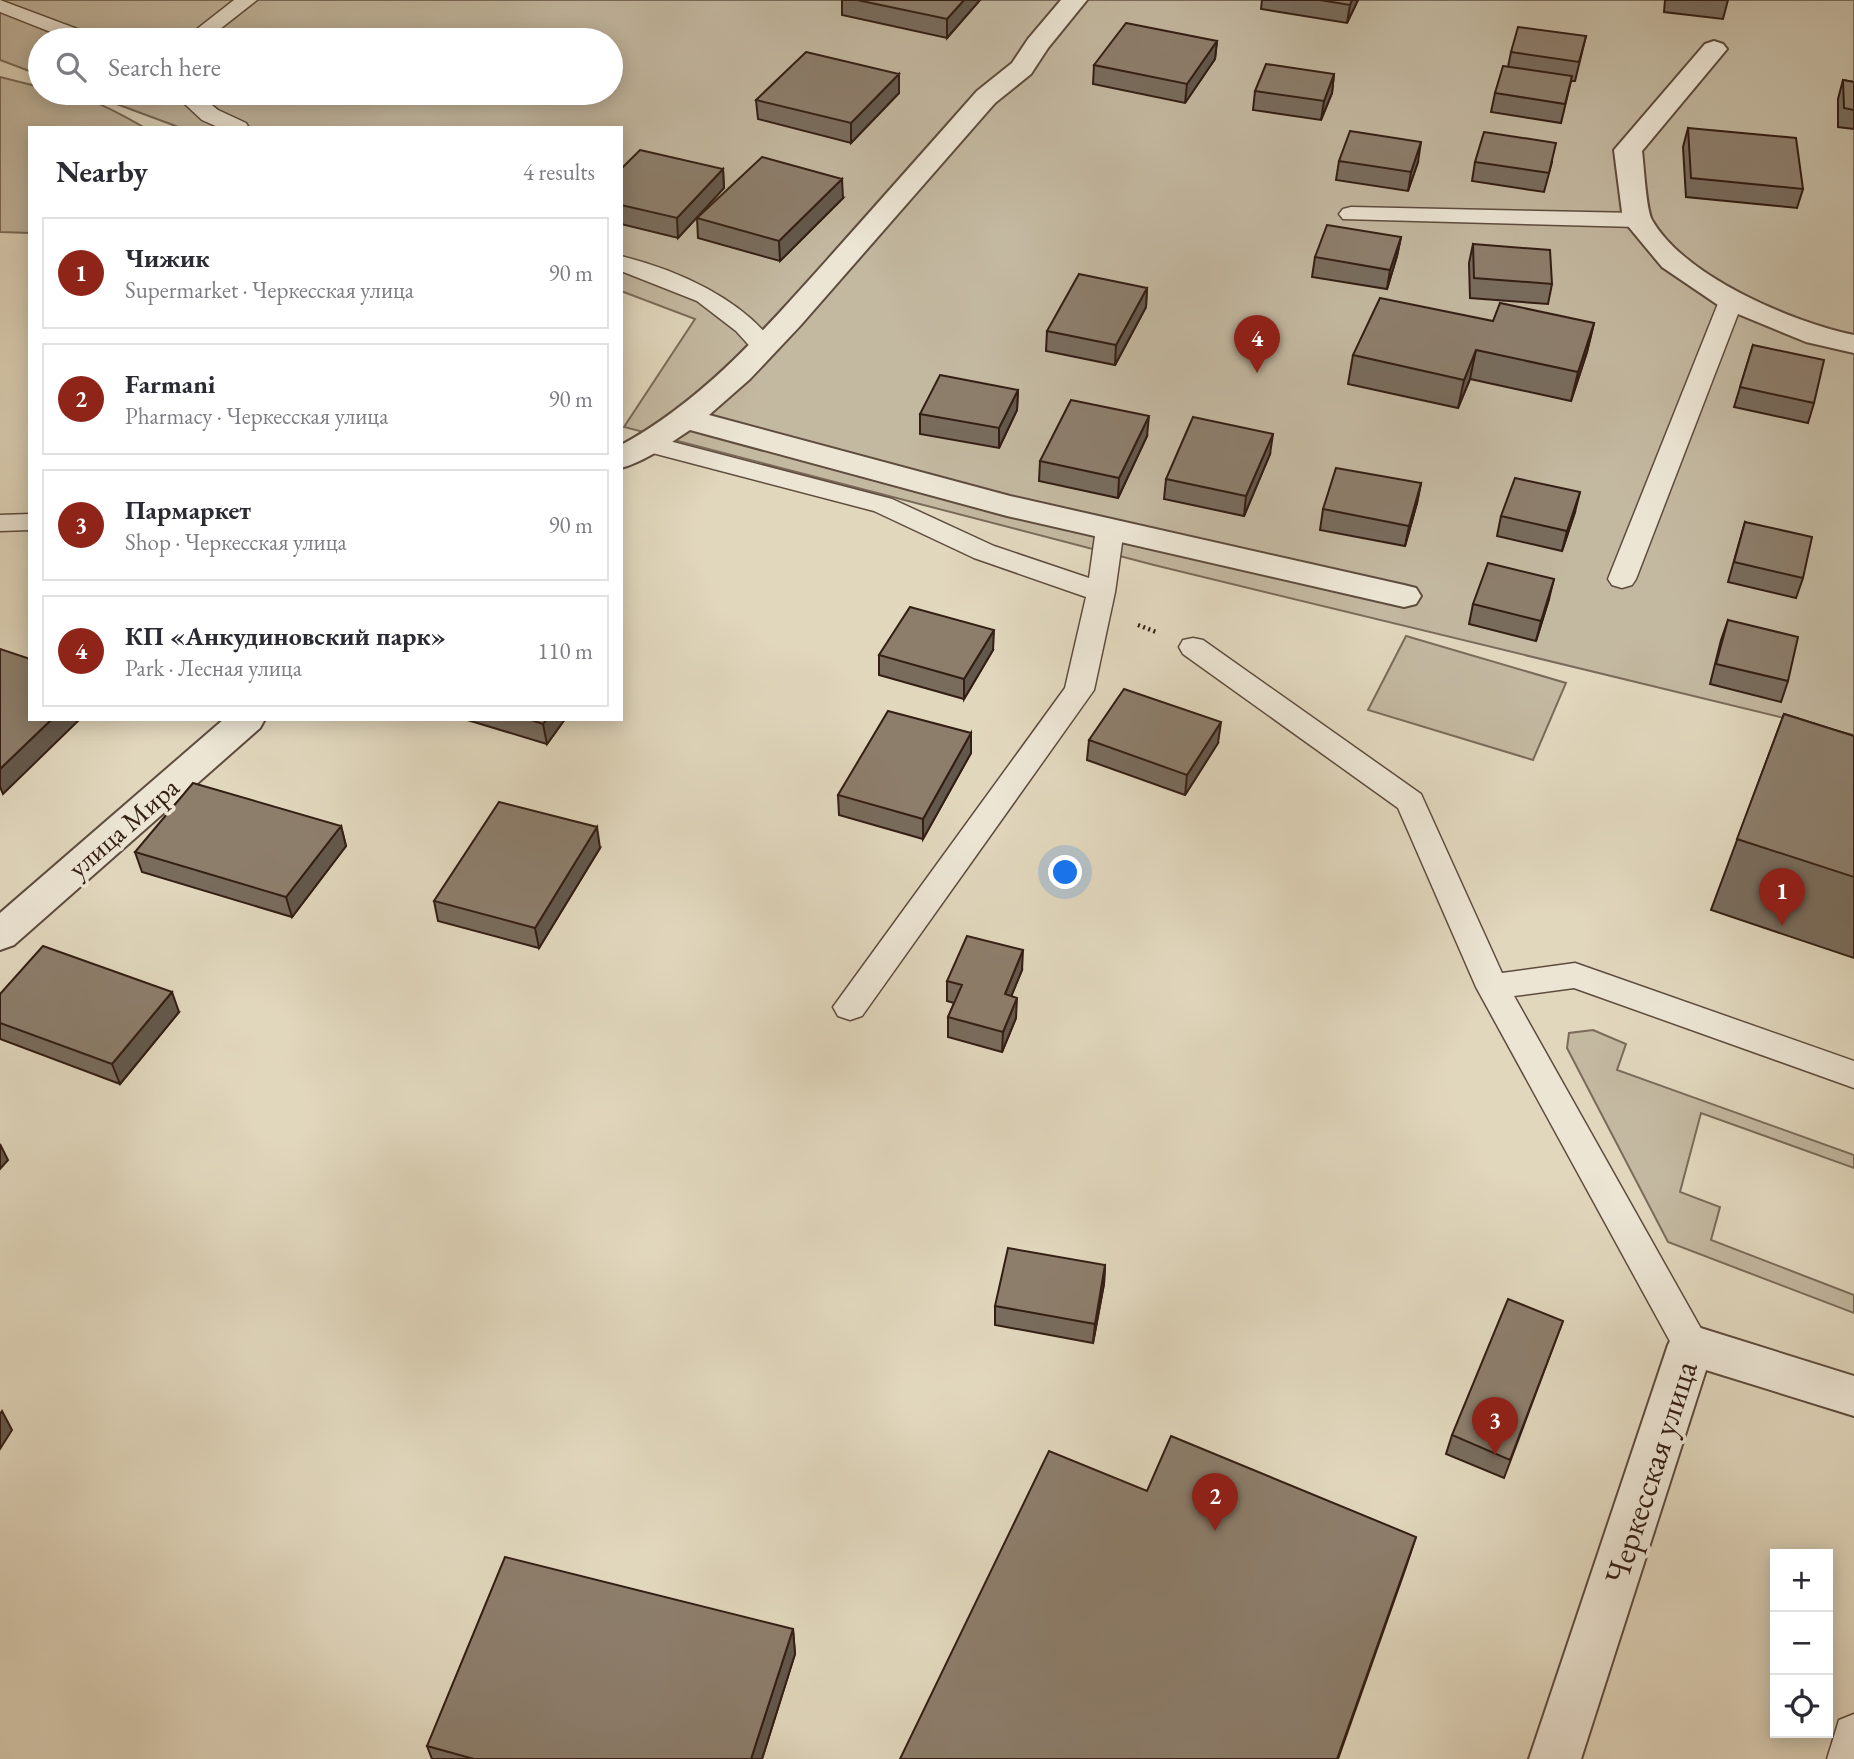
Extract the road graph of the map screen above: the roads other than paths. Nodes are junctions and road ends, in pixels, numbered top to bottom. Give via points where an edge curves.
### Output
1 (247, 0) edge
2 (1074, 0) edge
3 (0, 5) edge
4 (58, 28) edge
5 (209, 28) edge
6 (1714, 49) dead end
7 (198, 105) edge
8 (234, 126) edge
9 (1351, 214) dead end
10 (1637, 220) junction
11 (623, 264) edge
12 (1731, 301) junction
13 (1854, 344) edge
14 (765, 348) junction
15 (686, 419) junction
16 (650, 444) junction
17 (623, 457) edge
18 (28, 522) edge
19 (0, 523) edge
20 (1110, 529) junction
21 (1622, 579) dead end
22 (1404, 596) dead end
23 (1100, 600) junction
24 (1193, 647) road end
25 (245, 721) edge
26 (0, 935) edge
27 (1492, 987) junction
28 (850, 1007) dead end
29 (1854, 1075) edge
30 (1691, 1345) junction
31 (1854, 1396) edge
32 (1854, 1735) edge
33 (1555, 1759) edge
34 (1848, 1759) edge

1 - 5 lane
2 - 14 street via 1022,68 986,97
3 - 4 lane
6 - 10 street via 1628,150
7 - 8 lane
9 - 10 lane
10 - 12 street via 1672,261
11 - 14 lane via 706,296 746,326
12 - 13 street via 1817,336
12 - 21 lane
14 - 15 street
15 - 16 street
15 - 20 street via 1007,506
16 - 17 street
16 - 23 lane via 883,505
18 - 19 lane
20 - 22 street
20 - 23 lane
23 - 28 lane via 1079,690
24 - 27 lane via 1410,802
25 - 26 street, улица Мира
27 - 29 lane via 1575,975
27 - 30 lane
30 - 31 street, Черкесская улица
30 - 33 street, Черкесская улица
32 - 34 lane

